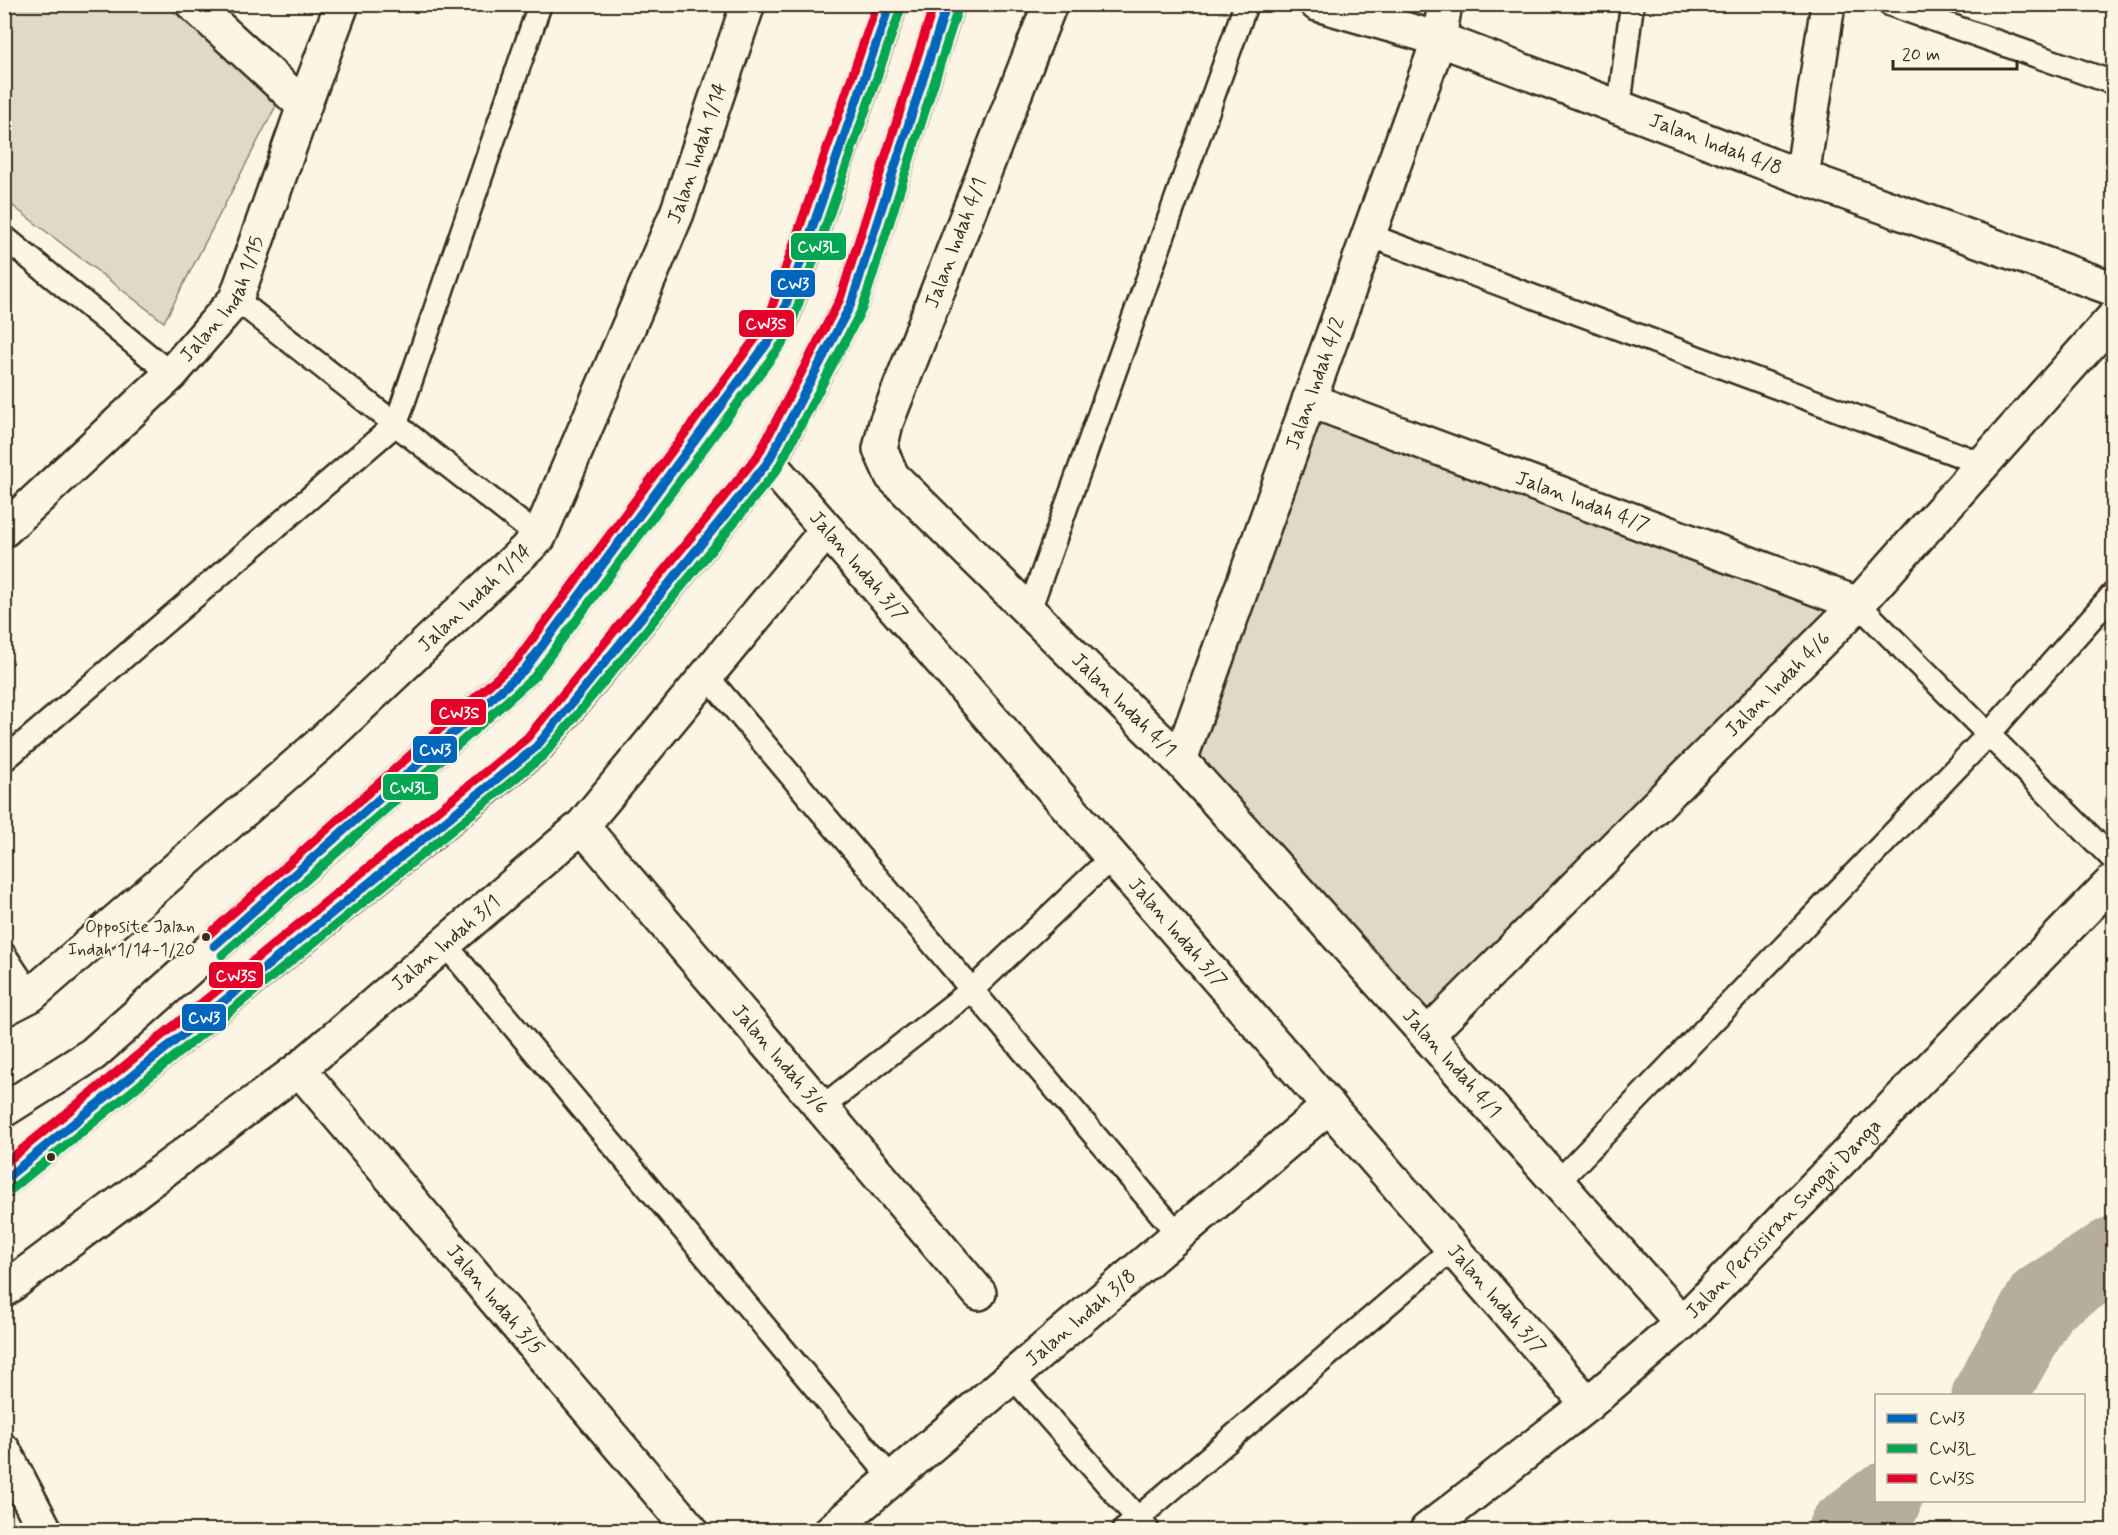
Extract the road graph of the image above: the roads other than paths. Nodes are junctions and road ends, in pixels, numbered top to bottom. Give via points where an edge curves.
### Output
1 (193, 4) edge
2 (342, 4) edge
3 (540, 4) edge
4 (748, 4) edge
5 (890, 4) edge
6 (947, 4) edge
7 (1050, 4) edge
8 (1246, 4) edge
9 (1317, 4) edge
10 (1444, 4) edge
11 (1632, 4) edge
12 (1828, 4) edge
13 (1889, 4) edge
14 (1439, 39) junction
15 (2114, 83) edge
16 (304, 106) junction
17 (1619, 108) junction
18 (1802, 177) junction
19 (1368, 235) junction
20 (4, 237) edge
21 (2114, 289) edge
22 (236, 299) junction
23 (2114, 317) edge
24 (171, 374) junction
25 (1309, 400) junction
26 (396, 424) junction
27 (768, 462) junction
28 (1983, 464) junction
29 (4, 530) edge
30 (827, 530) junction
31 (539, 537) junction
32 (2114, 593) edge
33 (1858, 604) junction
34 (1029, 611) junction
35 (706, 675) junction
36 (1989, 735) junction
37 (4, 760) edge
38 (1180, 760) junction
39 (582, 826) junction
40 (1112, 857) junction
41 (2114, 860) edge
42 (2114, 880) edge
43 (444, 943) junction
44 (4, 954) edge
45 (972, 990) junction
46 (18, 1002) edge
47 (1427, 1035) junction
48 (299, 1069) junction
49 (1329, 1106) junction
50 (821, 1108) junction
51 (4, 1110) edge
52 (4, 1180) edge
53 (1558, 1182) junction
54 (1178, 1234) junction
55 (1453, 1248) junction
56 (4, 1290) edge
57 (979, 1293) dead end
58 (1682, 1323) junction
59 (1012, 1376) junction
60 (1588, 1404) junction
61 (4, 1451) edge
62 (892, 1479) junction
63 (1137, 1527) edge
64 (45, 1530) edge
65 (691, 1530) edge
66 (832, 1530) edge
67 (1427, 1530) edge

1 - 16 street
2 - 16 street, Jalan Indah 1/15
3 - 26 lane
4 - 31 street, Jalan Indah 1/14 via 677,213
5 - 51 street via 777,330 525,669 93,1054
6 - 27 street via 851,304
7 - 34 street, Jalan Indah 4/1 via 886,423 880,449 892,476
8 - 34 lane
9 - 14 street, Jalan Indah 4/8
10 - 14 street, Jalan Indah 4/2
11 - 17 lane
12 - 18 street
13 - 15 lane
14 - 17 street, Jalan Indah 4/8
14 - 19 street, Jalan Indah 4/2
16 - 22 street, Jalan Indah 1/15
17 - 18 street, Jalan Indah 4/8
18 - 21 street, Jalan Indah 4/8
19 - 25 street, Jalan Indah 4/2
19 - 28 lane
20 - 24 lane
22 - 24 street, Jalan Indah 1/15
22 - 26 lane
23 - 28 street, Jalan Indah 4/6
24 - 29 street, Jalan Indah 1/15
25 - 33 street, Jalan Indah 4/7
25 - 38 street, Jalan Indah 4/2
26 - 31 lane
26 - 37 lane
27 - 30 street, Jalan Indah 3/7
27 - 52 street via 536,747
28 - 33 street, Jalan Indah 4/6
30 - 35 street, Jalan Indah 3/1
30 - 40 street, Jalan Indah 3/7
31 - 46 street, Jalan Indah 1/14 via 318,746
32 - 36 lane
33 - 36 lane
33 - 47 street, Jalan Indah 4/6
34 - 38 street, Jalan Indah 4/1
35 - 39 street, Jalan Indah 3/1
35 - 45 lane
36 - 41 lane
36 - 53 lane
38 - 47 street, Jalan Indah 4/1
39 - 43 street, Jalan Indah 3/1
39 - 50 street, Jalan Indah 3/6
40 - 45 lane
40 - 49 street, Jalan Indah 3/7
42 - 58 street, Jalan Persisiran Sungai Danga
43 - 48 street, Jalan Indah 3/1
43 - 62 lane
44 - 46 lane
45 - 50 lane
45 - 54 lane
47 - 53 street, Jalan Indah 4/1
48 - 56 street, Jalan Indah 3/1
48 - 65 street, Jalan Indah 3/5
49 - 54 street, Jalan Indah 3/8
49 - 55 street, Jalan Indah 3/7
50 - 57 street, Jalan Indah 3/6
53 - 58 street, Jalan Indah 4/1
54 - 59 street, Jalan Indah 3/8
55 - 60 street, Jalan Indah 3/7
55 - 63 lane
58 - 60 street, Jalan Persisiran Sungai Danga
59 - 62 street, Jalan Indah 3/8
59 - 63 lane
60 - 67 street, Jalan Persisiran Sungai Danga
61 - 64 street
62 - 66 street, Jalan Indah 3/8

